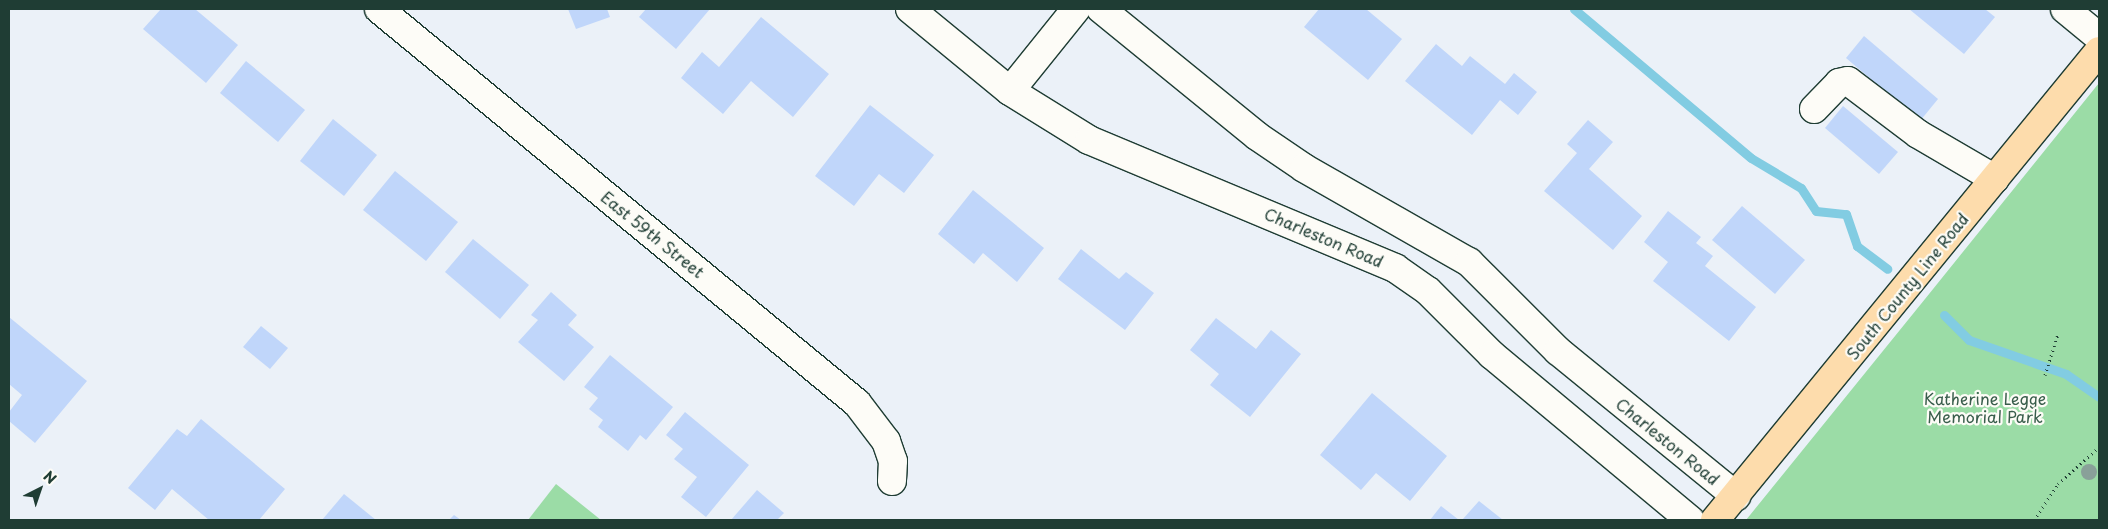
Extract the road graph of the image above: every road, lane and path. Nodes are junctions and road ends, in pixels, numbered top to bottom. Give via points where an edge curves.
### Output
1 (379, 9) edge
2 (910, 9) edge
3 (1076, 9) edge
4 (1100, 9) edge
5 (2065, 9) edge
6 (2099, 37) edge
7 (2099, 51) edge
8 (1010, 90) junction
9 (1814, 109) dead end
10 (1995, 179) junction
11 (2058, 334) dead end
12 (2045, 375) dead end
13 (2099, 447) edge
14 (892, 481) dead end
15 (1736, 496) junction
16 (1690, 520) edge
17 (1715, 520) edge
18 (2034, 520) edge

1 - 14 street, East 59th Street via 857,403 886,441 893,461
2 - 8 street, Charleston Road
3 - 8 street
4 - 15 street, Charleston Road via 1258,136 1304,168 1469,262 1558,351
5 - 6 street
7 - 10 main road, South County Line Road
8 - 16 street, Charleston Road via 1089,140 1395,268 1428,291 1492,356
9 - 10 street via 1838,83 1848,81 1918,134
10 - 15 main road, South County Line Road
11 - 12 path
13 - 18 path via 2058,484
15 - 17 main road, South County Line Road

